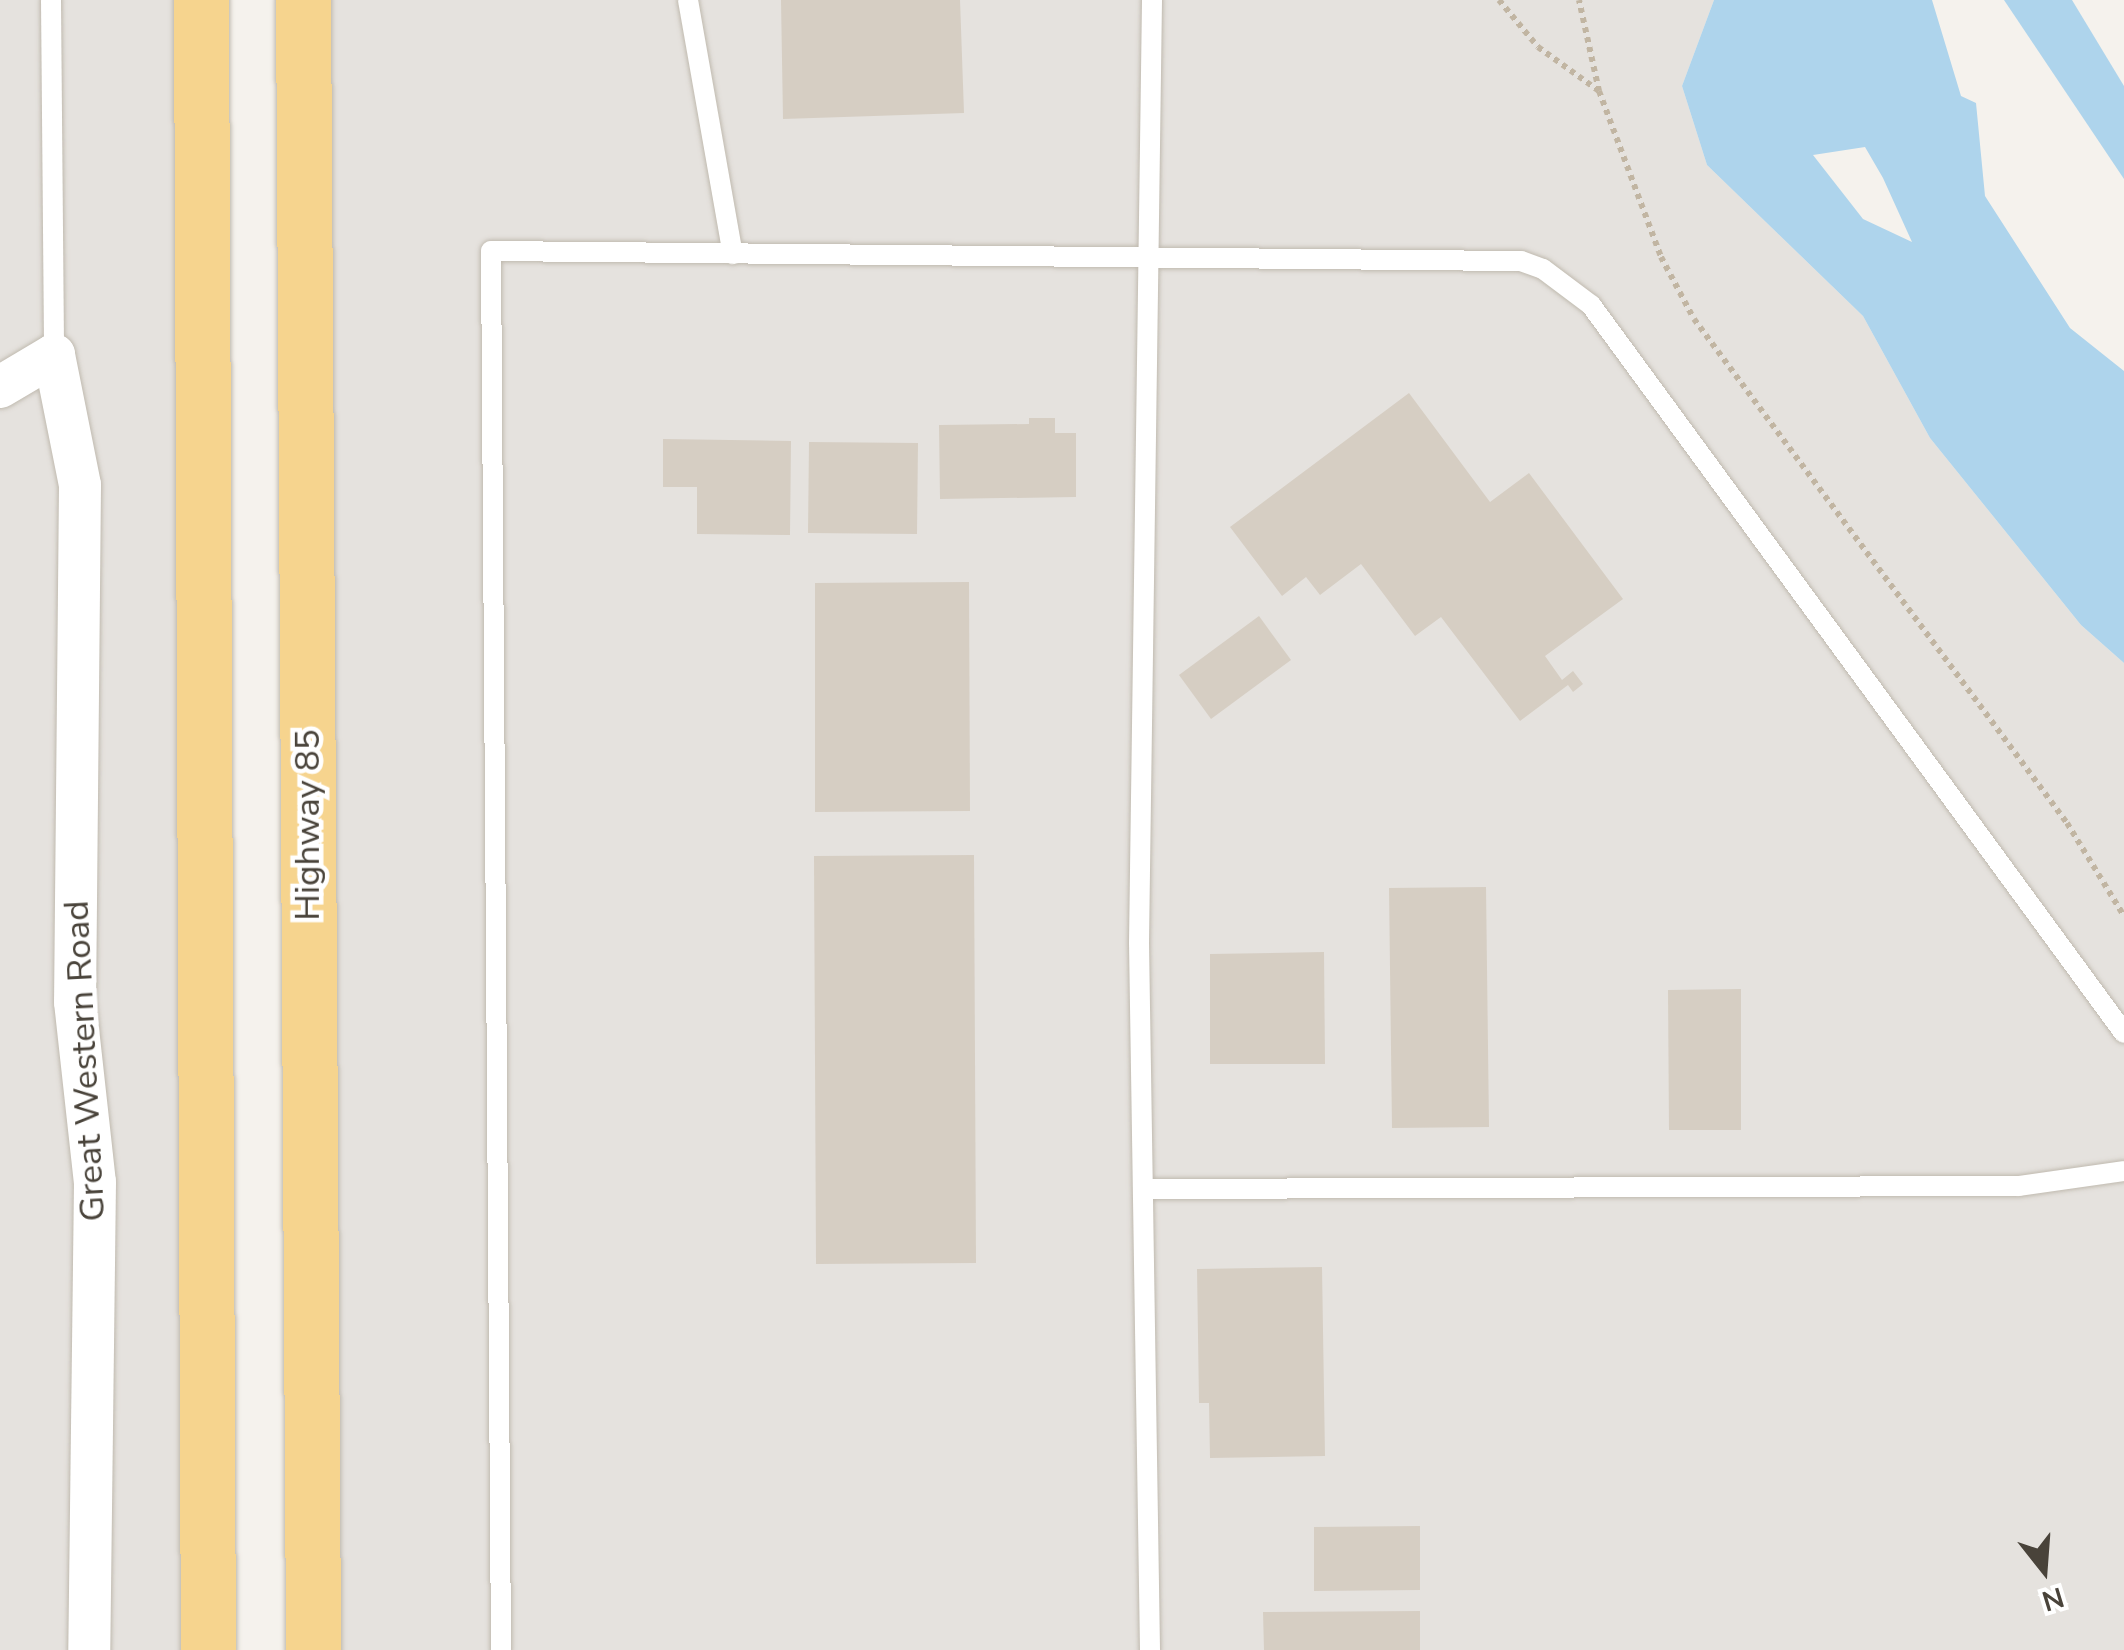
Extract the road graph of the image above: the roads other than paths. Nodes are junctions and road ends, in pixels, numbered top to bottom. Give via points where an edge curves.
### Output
1 (51, 0) edge
2 (202, 0) edge
3 (303, 0) edge
4 (688, 0) edge
5 (1152, 0) edge
6 (733, 254) junction
7 (1146, 260) junction
8 (54, 355) junction
9 (0, 387) edge
10 (2124, 1033) edge
11 (2124, 1171) edge
12 (1145, 1188) junction
13 (90, 1650) edge
14 (208, 1650) edge
15 (313, 1650) edge
16 (501, 1650) edge
17 (1150, 1650) edge

1 - 8 lane
2 - 14 highway
3 - 15 highway, Highway 85
4 - 6 lane
5 - 7 lane
6 - 7 lane
6 - 16 lane via 491,251
7 - 10 lane via 1522,261 1591,304
7 - 12 lane via 1139,943
8 - 9 street
8 - 13 street, Great Western Road via 80,484 75,1002 94,1182
11 - 12 lane via 2020,1186
12 - 17 lane

